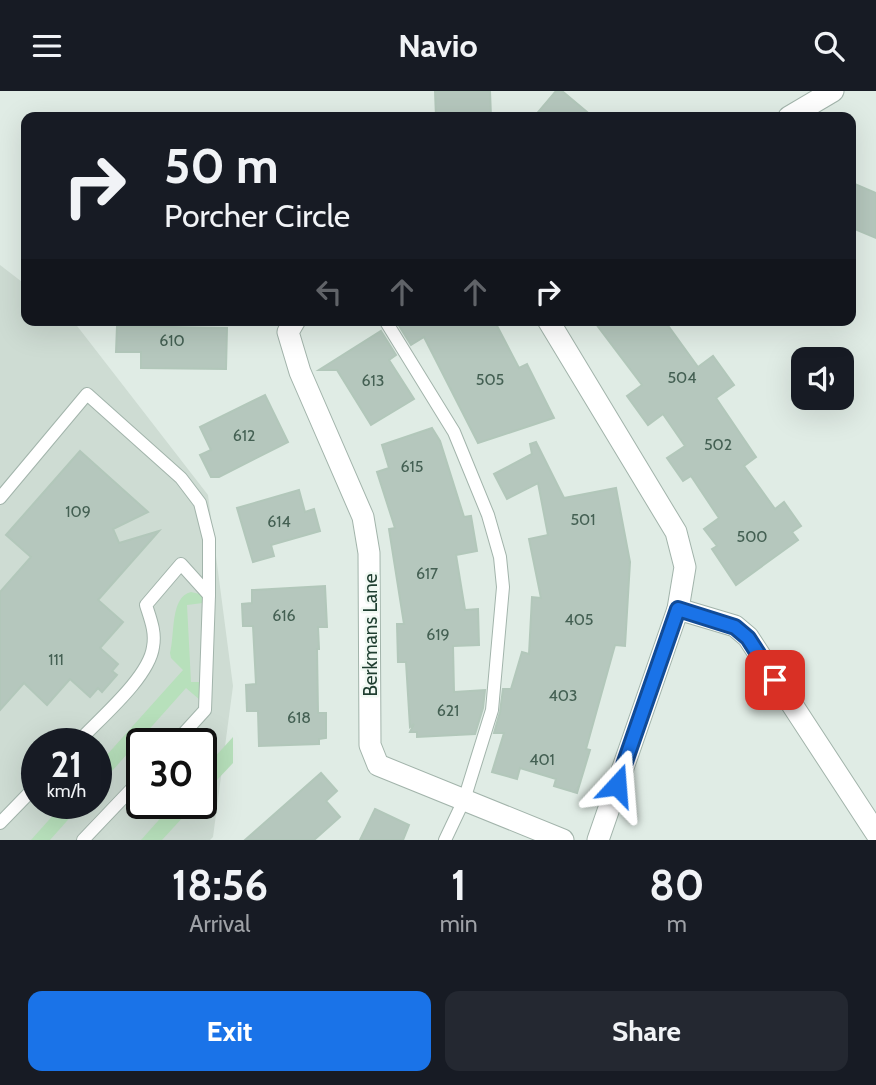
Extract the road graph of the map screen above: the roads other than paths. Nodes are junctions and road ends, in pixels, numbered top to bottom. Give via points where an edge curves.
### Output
1 (833, 91) edge
2 (797, 112) edge
3 (292, 326) edge
4 (389, 326) edge
5 (552, 326) edge
6 (0, 498) edge
7 (209, 595) junction
8 (678, 609) junction
9 (91, 728) edge
10 (189, 728) edge
11 (126, 795) edge
12 (464, 800) junction
13 (21, 801) edge
14 (0, 823) edge
15 (876, 833) edge
16 (83, 840) edge
17 (446, 840) edge
18 (563, 840) edge
19 (598, 840) edge

1 - 2 street
3 - 12 street, Berkmans Lane via 288,332 300,372 363,517 369,553 370,745 378,765
4 - 12 lane via 454,432 500,557 503,587 492,711
5 - 8 street via 676,532 685,567
6 - 7 lane via 87,394 181,478 200,503 209,539
7 - 9 lane via 181,564 146,604 154,647 146,670
7 - 10 lane via 205,710
8 - 15 street via 735,627 748,638
8 - 19 street
11 - 16 lane
12 - 17 lane
12 - 18 street, Berkmans Lane
13 - 14 lane

